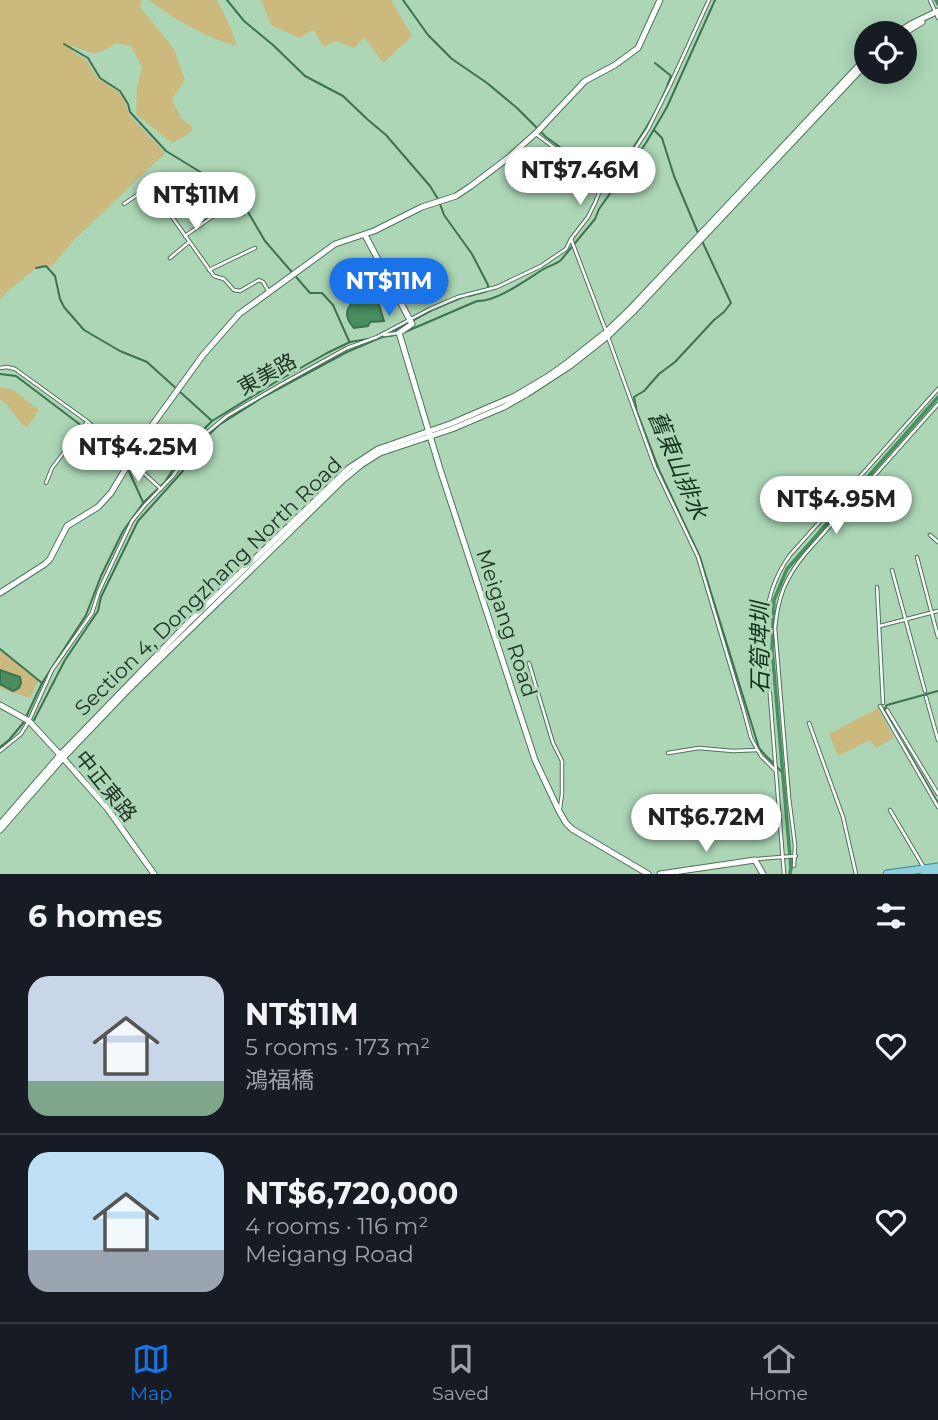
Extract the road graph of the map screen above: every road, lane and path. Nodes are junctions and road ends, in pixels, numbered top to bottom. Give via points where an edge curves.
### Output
1 (660, 0) edge
2 (709, 0) edge
3 (930, 0) edge
4 (937, 14) edge
5 (917, 22) edge
6 (917, 26) edge
7 (854, 74) edge
8 (538, 131) junction
9 (602, 180) junction
10 (211, 191) dead end
11 (124, 204) dead end
12 (225, 208) junction
13 (243, 214) dead end
14 (365, 235) junction
15 (185, 236) junction
16 (571, 239) junction
17 (189, 242) junction
18 (255, 248) dead end
19 (170, 258) dead end
20 (209, 270) junction
21 (269, 292) junction
22 (410, 320) junction
23 (399, 334) junction
24 (607, 334) junction
25 (377, 337) junction
26 (0, 368) edge
27 (938, 389) edge
28 (938, 404) edge
29 (922, 407) junction
30 (918, 411) junction
31 (928, 415) junction
32 (924, 419) junction
33 (87, 421) junction
34 (430, 434) junction
35 (128, 465) junction
36 (46, 483) dead end
37 (161, 489) junction
38 (930, 535) dead end
39 (938, 542) edge
40 (917, 557) dead end
41 (892, 570) dead end
42 (877, 587) dead end
43 (0, 593) edge
44 (938, 611) edge
45 (932, 613) junction
46 (906, 619) junction
47 (880, 626) junction
48 (938, 637) edge
49 (528, 663) dead end
50 (925, 691) dead end
51 (926, 697) dead end
52 (0, 705) edge
53 (887, 709) dead end
54 (29, 721) junction
55 (809, 723) dead end
56 (938, 740) edge
57 (757, 750) junction
58 (0, 751) edge
59 (668, 754) dead end
60 (62, 756) junction
61 (776, 769) junction
62 (938, 794) edge
63 (938, 807) edge
64 (890, 810) dead end
65 (559, 811) junction
66 (0, 824) edge
67 (0, 830) edge
68 (783, 856) junction
69 (796, 856) junction
70 (755, 860) junction
71 (794, 866) dead end
72 (938, 867) edge
73 (924, 871) edge
74 (938, 872) edge
75 (154, 874) edge
76 (648, 874) edge
77 (660, 874) edge
78 (763, 874) edge
79 (784, 874) edge
80 (856, 874) edge
81 (887, 874) edge

1 - 8 street via 638,48 585,81
2 - 9 street via 656,117 620,172
3 - 4 street
4 - 5 street
4 - 6 street
7 - 24 street, Section 4, Dongzhang North Road
8 - 9 street
8 - 14 street via 456,196
9 - 16 street via 588,217
10 - 12 street
11 - 15 street via 150,186
12 - 13 street via 234,203
12 - 15 street
14 - 21 street via 335,244
14 - 22 street
15 - 17 street
16 - 22 street via 566,249 541,266
16 - 24 street
17 - 19 street
17 - 20 street
18 - 20 street
20 - 21 street via 234,290 259,280
21 - 35 street via 239,314 203,355
22 - 23 street via 412,324
22 - 25 street
23 - 25 street
23 - 34 street, Meigang Road
24 - 34 street, Section 4, Dongzhang North Road via 570,366 504,407
24 - 57 street via 655,467 698,557
25 - 37 street, 東美路 via 347,348 227,416 199,439
26 - 33 street via 15,369
27 - 29 street
28 - 31 street
29 - 30 street
29 - 31 street
30 - 32 street
30 - 61 street via 790,555 773,585 765,632
31 - 32 street
32 - 69 street via 804,554 787,579 777,606 775,628
33 - 35 street
33 - 36 street
34 - 60 street, Section 4, Dongzhang North Road via 380,453 342,480
34 - 65 street, Meigang Road via 535,760
35 - 37 street
35 - 43 street via 102,503 67,526 45,564
37 - 54 street, 東美路 via 132,521 92,613 52,670
38 - 39 street
40 - 45 street
41 - 46 street
42 - 47 street
44 - 45 street
45 - 46 street
45 - 48 street
46 - 47 street
46 - 50 street
47 - 63 street via 881,705
49 - 65 street via 562,761
51 - 56 street
52 - 54 street, 中正東路
53 - 62 street
54 - 58 street, 東美路
54 - 60 street, 中正東路
55 - 80 street via 843,817
57 - 59 street via 699,748
57 - 61 street
60 - 66 street
60 - 67 street
60 - 75 street, 中正東路 via 107,808
61 - 68 street
64 - 73 street
65 - 76 street, Meigang Road via 572,829
68 - 69 street
68 - 70 street
68 - 79 street
69 - 71 street
70 - 77 street
70 - 78 street
72 - 73 main road
73 - 74 main road
73 - 81 main road

